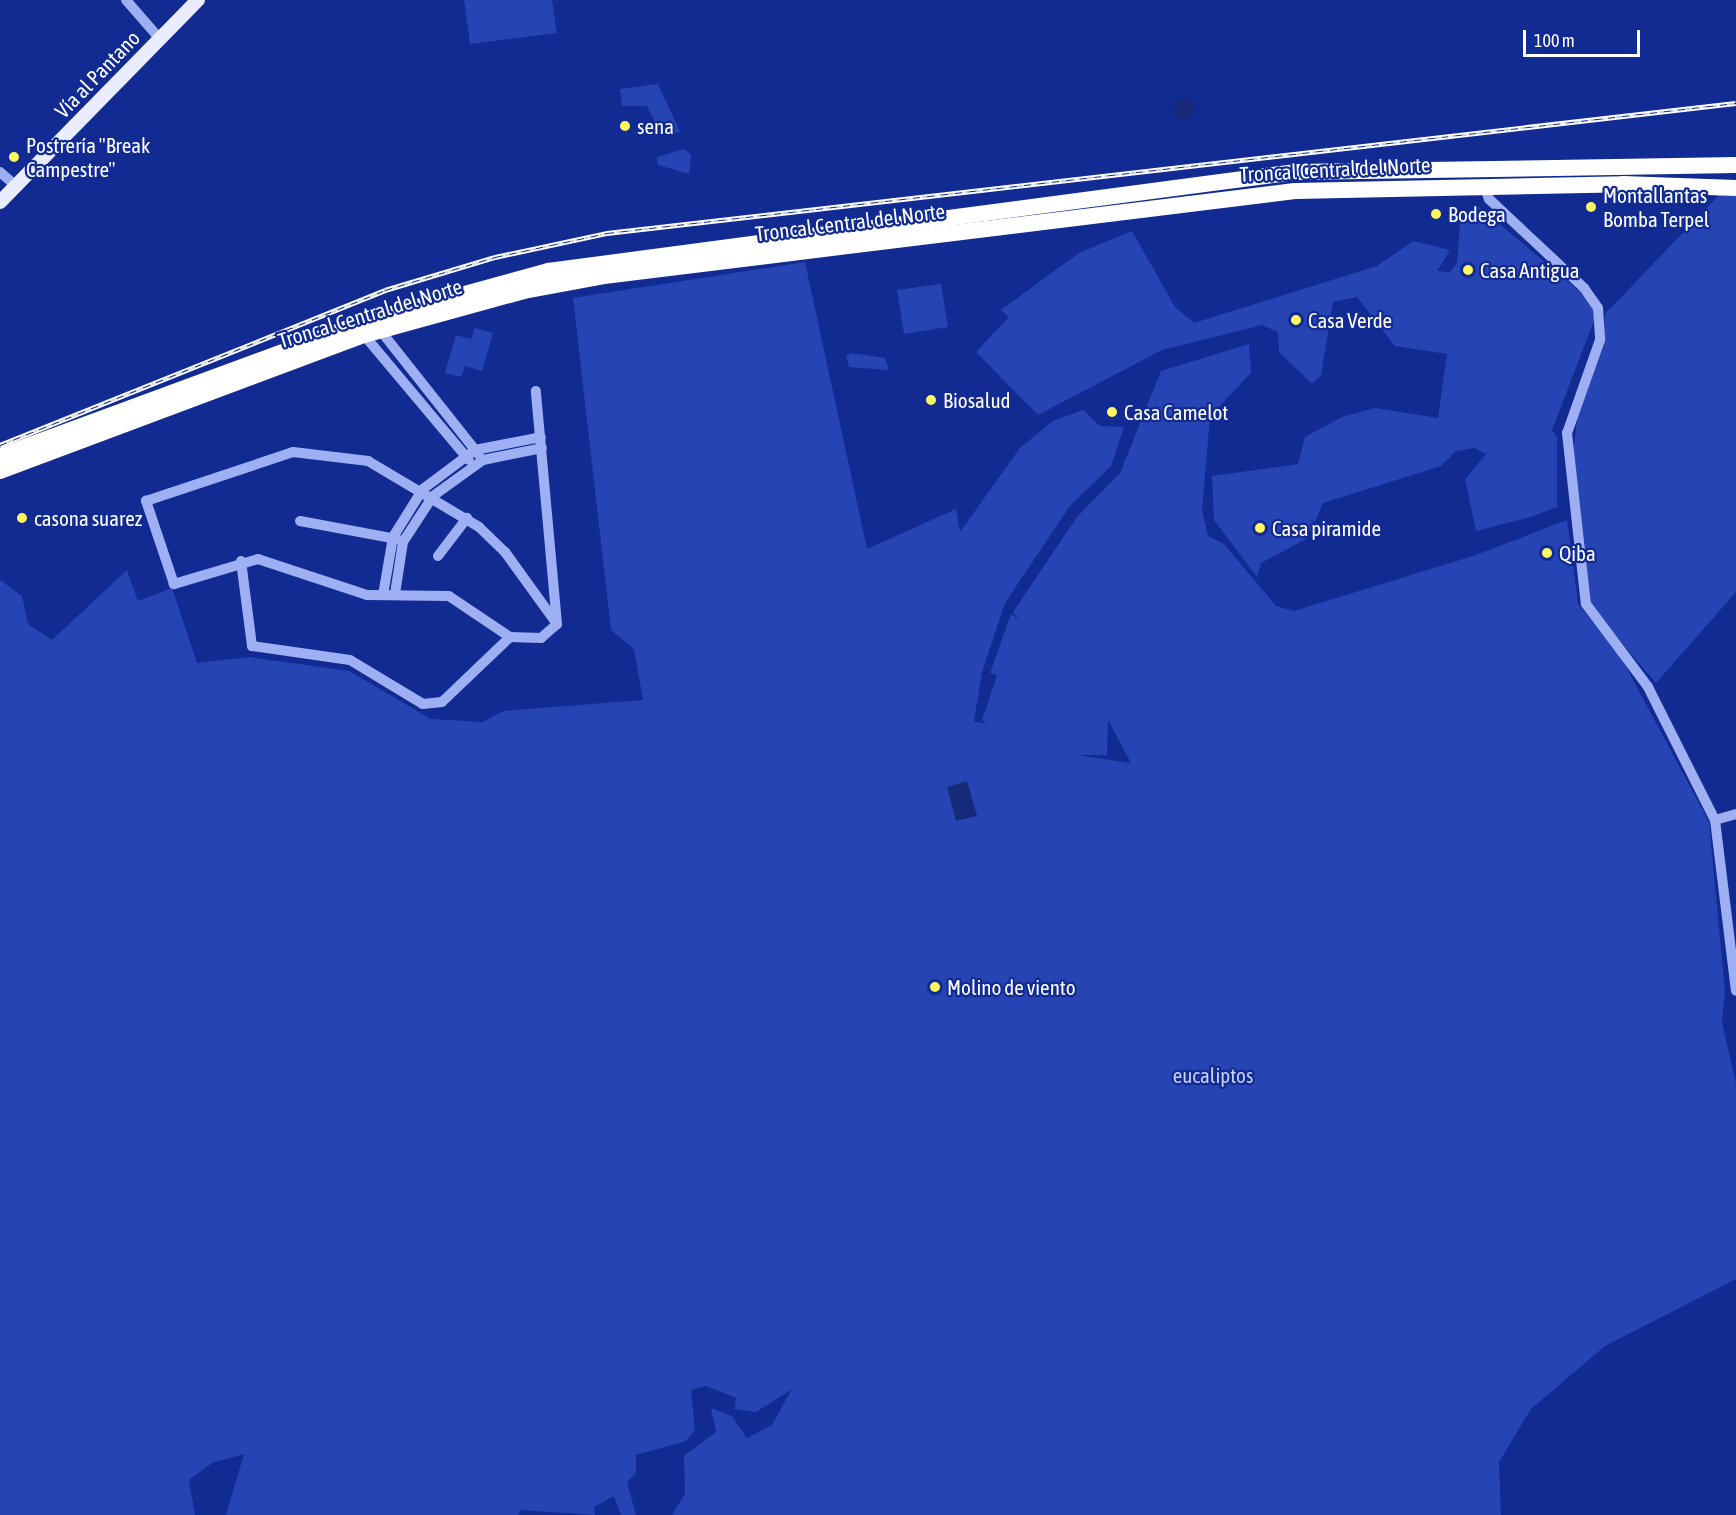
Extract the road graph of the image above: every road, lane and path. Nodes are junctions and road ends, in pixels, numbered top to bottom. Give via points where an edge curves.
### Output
1 (126, 0) edge
2 (198, 0) edge
3 (160, 39) junction
4 (1736, 165) edge
5 (0, 171) edge
6 (16, 186) junction
7 (1484, 186) junction
8 (1736, 188) edge
9 (0, 202) edge
10 (372, 333) junction
11 (536, 391) dead end
12 (429, 394) junction
13 (419, 401) junction
14 (542, 442) junction
15 (470, 452) junction
16 (0, 456) edge
17 (478, 462) junction
18 (0, 471) edge
19 (423, 489) junction
20 (433, 496) junction
21 (467, 518) junction
22 (300, 520) dead end
23 (398, 539) junction
24 (438, 556) dead end
25 (241, 561) junction
26 (395, 594) junction
27 (383, 595) junction
28 (557, 624) junction
29 (510, 637) junction
30 (1736, 814) edge
31 (1715, 820) junction
32 (1736, 991) edge

1 - 3 street
2 - 3 main road, Vía al Pantano
3 - 6 main road, Vía al Pantano
4 - 16 highway, Troncal Central del Norte via 1296,172 548,271 370,320
5 - 6 street
6 - 9 main road, Vía al Pantano
7 - 8 highway, Troncal Central del Norte via 1706,183
7 - 10 highway, Troncal Central del Norte via 1361,187 1225,197 604,276
7 - 31 street via 1489,199 1584,288 1598,308 1600,340 1567,433 1586,604 1648,687
10 - 12 street
10 - 13 street
10 - 18 highway, Troncal Central del Norte
11 - 14 street
12 - 13 street
12 - 15 street
13 - 15 street
14 - 15 street
14 - 17 street
14 - 28 street
15 - 17 street
15 - 19 street
17 - 20 street
19 - 20 street
19 - 23 street
19 - 25 street via 368,461 293,452 146,501 174,584
20 - 21 street
20 - 23 street
21 - 24 street
21 - 28 street via 505,552
22 - 23 street
23 - 26 street
23 - 27 street
25 - 27 street via 279,563 351,591
25 - 29 street via 252,646 350,660 423,704 442,702
26 - 27 street
26 - 29 street via 449,596
28 - 29 street via 542,638
30 - 31 street
31 - 32 street

